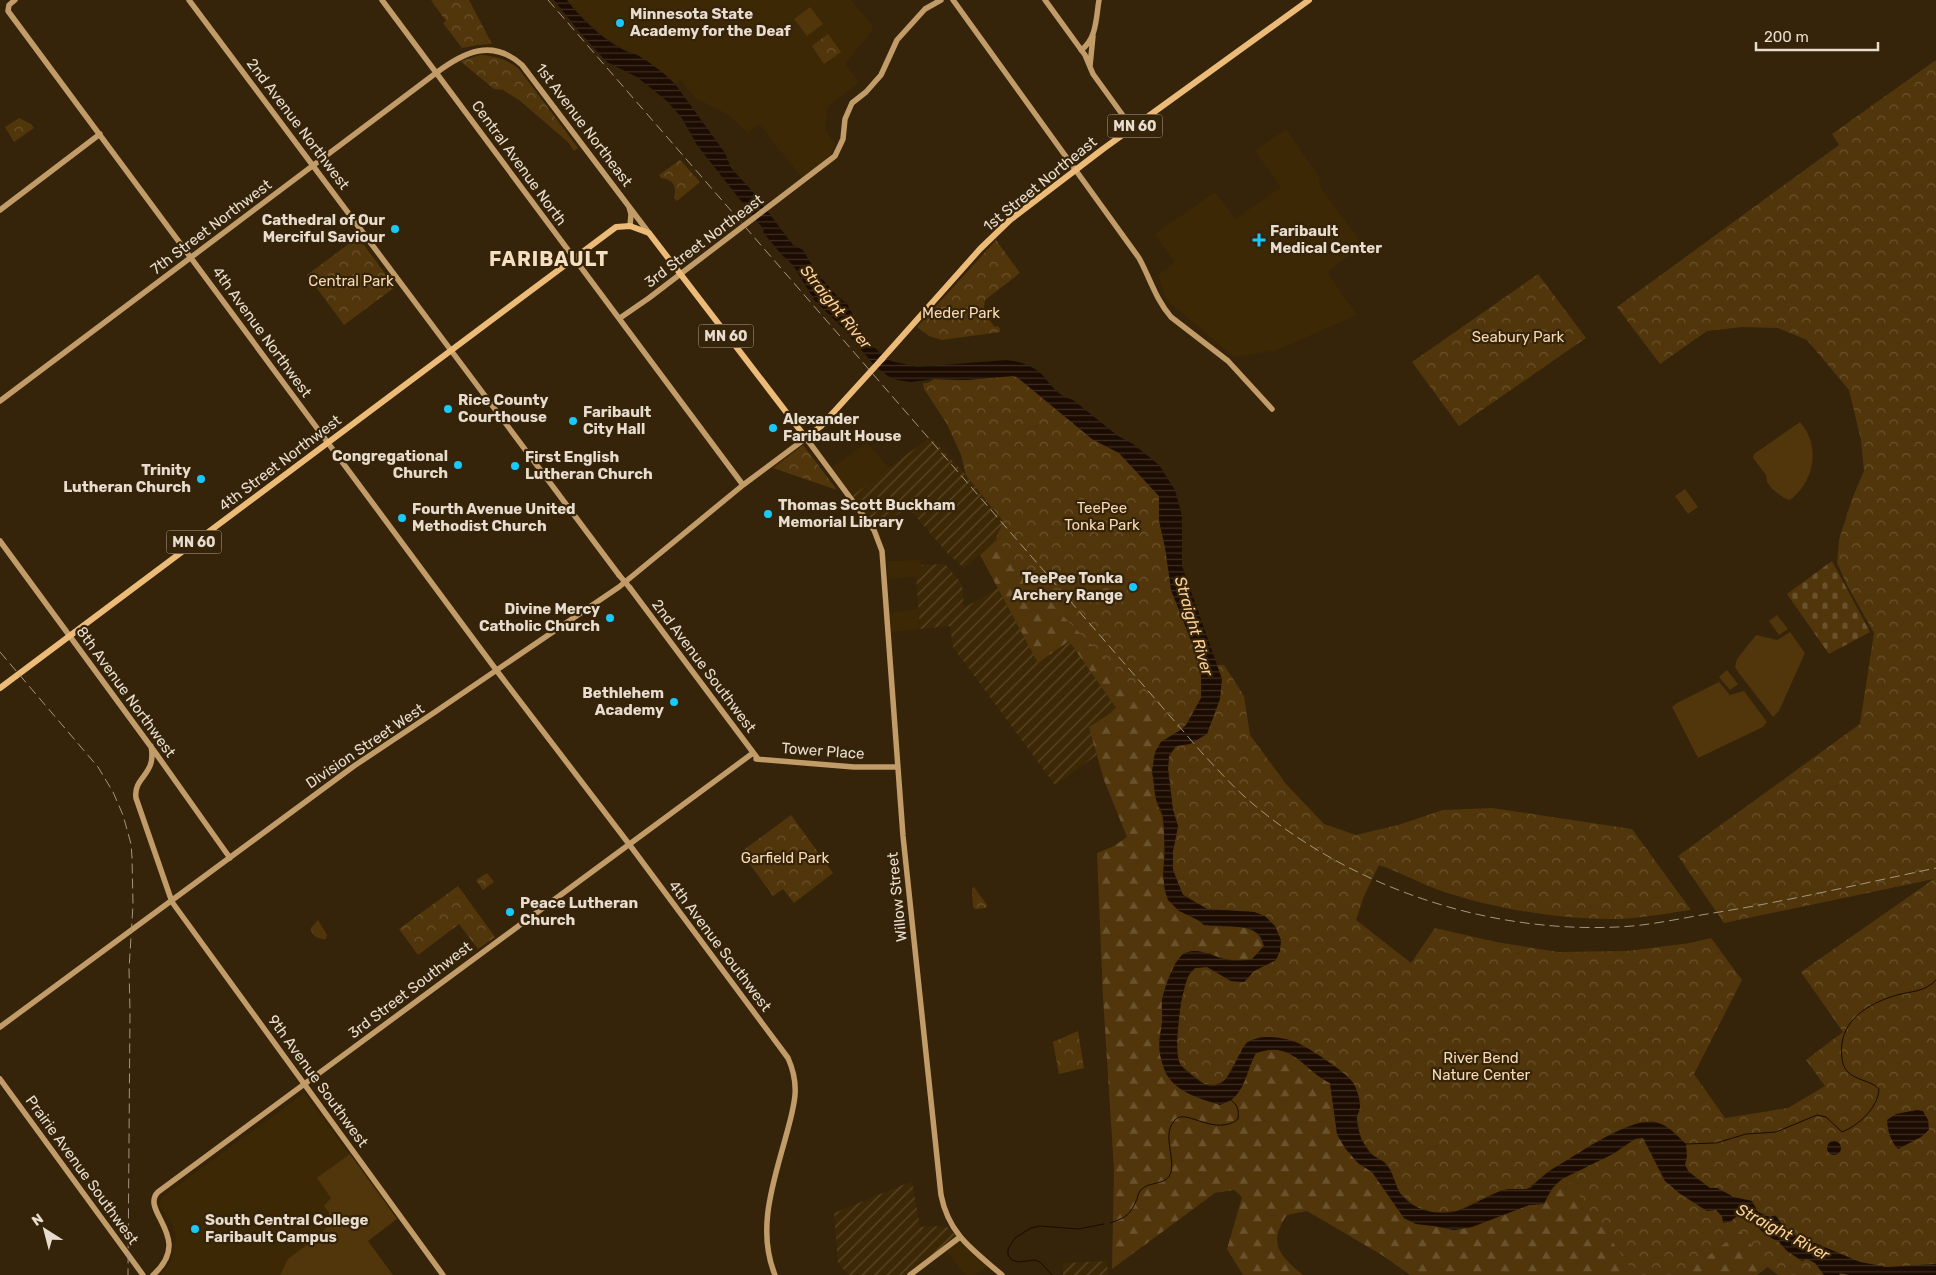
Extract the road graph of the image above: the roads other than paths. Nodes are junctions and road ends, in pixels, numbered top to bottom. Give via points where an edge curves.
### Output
1 (15, 0) edge
2 (189, 0) edge
3 (382, 0) edge
4 (941, 0) edge
5 (953, 0) edge
6 (1044, 0) edge
7 (1099, 0) edge
8 (1308, 0) edge
9 (1093, 35) junction
10 (1081, 50) junction
11 (1090, 66) junction
12 (436, 72) junction
13 (1132, 128) junction
14 (100, 134) junction
15 (313, 165) junction
16 (1075, 170) junction
17 (629, 205) junction
18 (0, 210) edge
19 (630, 226) junction
20 (649, 233) junction
21 (192, 257) junction
22 (574, 257) junction
23 (680, 274) junction
24 (620, 318) junction
25 (451, 350) junction
26 (0, 401) edge
27 (1272, 409) dead end
28 (806, 438) junction
29 (328, 442) junction
30 (743, 486) junction
31 (851, 501) joint
32 (0, 541) edge
33 (619, 575) joint
34 (70, 636) junction
35 (497, 671) junction
36 (0, 688) edge
37 (151, 746) junction
38 (753, 753) junction
39 (745, 758) junction
40 (758, 759) junction
41 (160, 760) junction
42 (898, 767) junction
43 (146, 773) junction
44 (629, 844) junction
45 (230, 858) junction
46 (172, 902) junction
47 (0, 1027) edge
48 (0, 1079) edge
49 (305, 1084) junction
50 (960, 1237) junction
51 (143, 1275) edge
52 (153, 1275) edge
53 (443, 1275) edge
54 (775, 1275) edge
55 (910, 1275) edge
56 (1002, 1275) edge

1 - 14 street, 4th Avenue Northwest via 8,11
2 - 15 street, 2nd Avenue Northwest
3 - 12 street, Central Avenue North
4 - 23 street, 3rd Street Northeast via 926,9 897,40 874,84 852,103 835,156
5 - 16 street
6 - 10 street
7 - 9 street
8 - 13 main road, 1st Street Northeast / MN 60
9 - 10 street
9 - 11 street
10 - 11 street
11 - 13 street
12 - 15 street, 7th Street Northwest
12 - 17 street, 1st Avenue Northeast via 458,57 481,50 499,52 516,59
12 - 22 street, Central Avenue North
13 - 16 main road, 1st Street Northeast / MN 60
14 - 18 street
14 - 21 street, 4th Avenue Northwest
15 - 21 street, 7th Street Northwest
15 - 25 street, 2nd Avenue Northwest
16 - 27 street via 1139,258 1156,297 1171,317 1228,362
16 - 28 main road, 1st Street Northeast / MN 60, bridge via 985,244 821,426
17 - 19 street, 1st Avenue Northeast
17 - 20 street, 1st Avenue Northeast
19 - 20 main road
19 - 22 main road, MN 60 via 610,230
20 - 23 main road, 1st Avenue Northeast / MN 60
21 - 26 street, 7th Street Northwest
21 - 29 street, 4th Avenue Northwest
22 - 24 street, Central Avenue North
22 - 25 main road, 4th Street Northwest / MN 60
23 - 24 street, 3rd Street Northeast
23 - 28 main road, 1st Avenue Northeast / MN 60
24 - 30 street, Central Avenue North
25 - 29 main road, 4th Street Northwest / MN 60
25 - 33 street, 2nd Avenue Northwest
28 - 30 street, Division Street West
28 - 31 street, 1st Avenue Northeast
29 - 34 main road, 4th Street Northwest / MN 60
29 - 35 street, 4th Avenue Northwest
30 - 35 street, Division Street West via 619,587
31 - 42 street, Willow Street via 874,530 882,551
32 - 34 street, 8th Avenue Northwest
33 - 38 street, 2nd Avenue Southwest, bridge
34 - 36 main road, 4th Street Northwest / MN 60
34 - 37 street, 8th Avenue Northwest
35 - 44 street, 4th Avenue Southwest
35 - 45 street, Division Street West via 354,766
37 - 41 street, 8th Avenue Northwest
37 - 43 street via 152,761
38 - 39 street, 3rd Street Southwest
38 - 40 street, 2nd Avenue Southwest
39 - 40 street, Tower Place
39 - 44 street, 3rd Street Southwest
40 - 42 street, Tower Place via 854,767
41 - 43 street
41 - 45 street, 8th Avenue Northwest
42 - 50 street, Willow Street via 941,1196 947,1217
43 - 46 street, 9th Avenue Southwest via 136,789 136,798
44 - 49 street, 3rd Street Southwest
44 - 54 street, 4th Avenue Southwest via 788,1058 796,1079 796,1101 767,1218 767,1245
45 - 46 street, Division Street West
46 - 47 street, Division Street West
46 - 49 street, 9th Avenue Southwest
48 - 51 street, Prairie Avenue Southwest
49 - 52 street, 3rd Street Southwest via 154,1195 153,1208 165,1226 169,1244 165,1261
49 - 53 street, 9th Avenue Southwest
50 - 55 street
50 - 56 street, Willow Street

